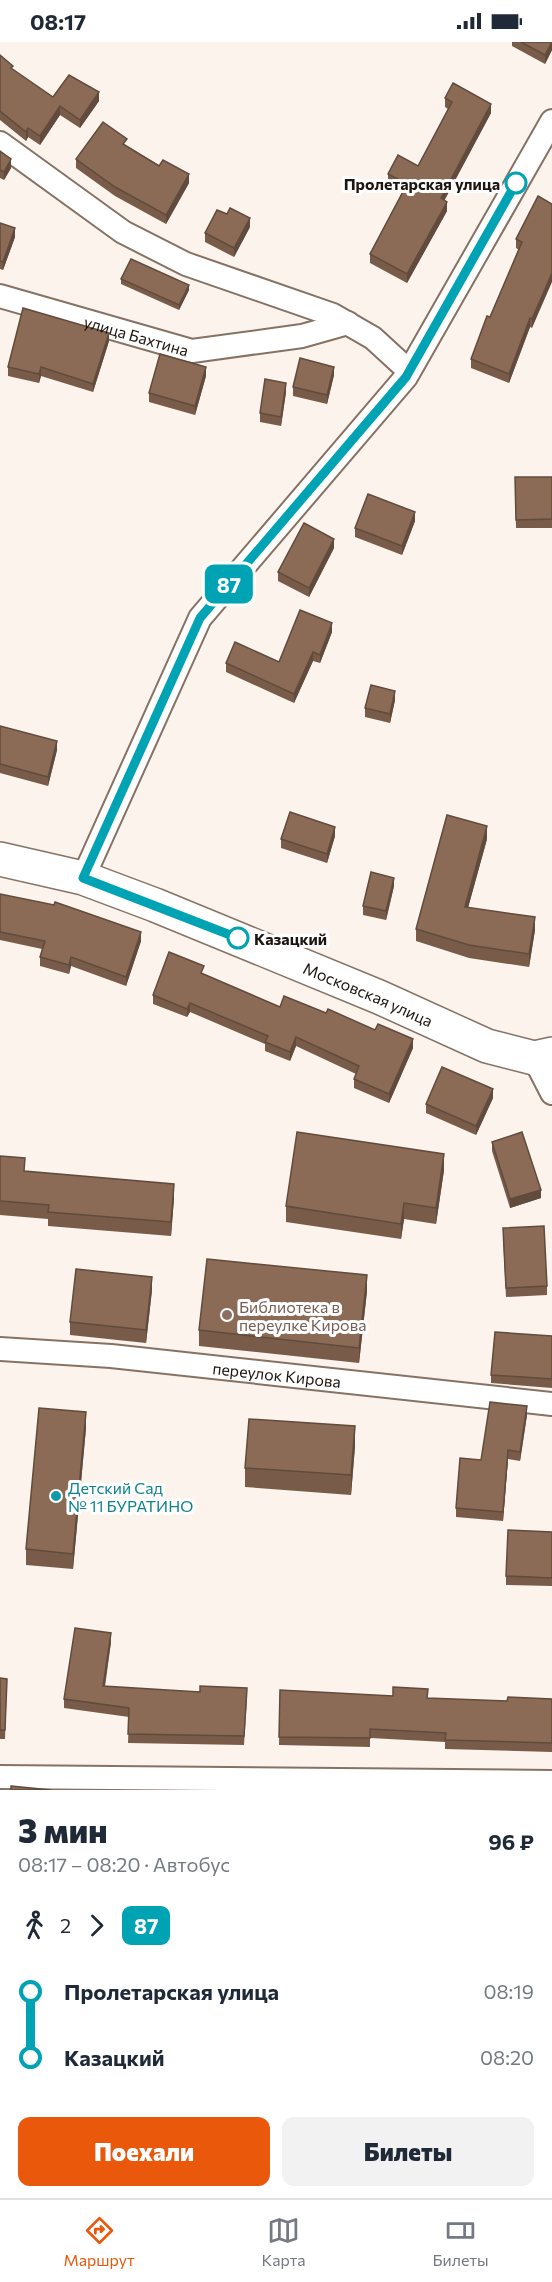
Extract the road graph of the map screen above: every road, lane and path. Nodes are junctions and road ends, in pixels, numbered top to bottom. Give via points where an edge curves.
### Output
1 (552, 121) edge
2 (0, 143) edge
3 (0, 296) edge
4 (348, 323) junction
5 (409, 371) junction
6 (0, 859) edge
7 (83, 878) junction
8 (543, 1056) edge
9 (552, 1093) edge
10 (0, 1349) edge
11 (552, 1404) edge
12 (0, 1777) edge
13 (552, 1782) edge

1 - 5 street
2 - 4 street via 123,232 186,264
3 - 4 street, улица Бахтина via 192,351 302,336
4 - 5 street via 373,338
5 - 7 street via 200,618
6 - 7 street, Московская улица
7 - 8 street, Московская улица via 268,950 487,1046
8 - 9 street
10 - 11 street, переулок Кирова via 111,1356
12 - 13 street

